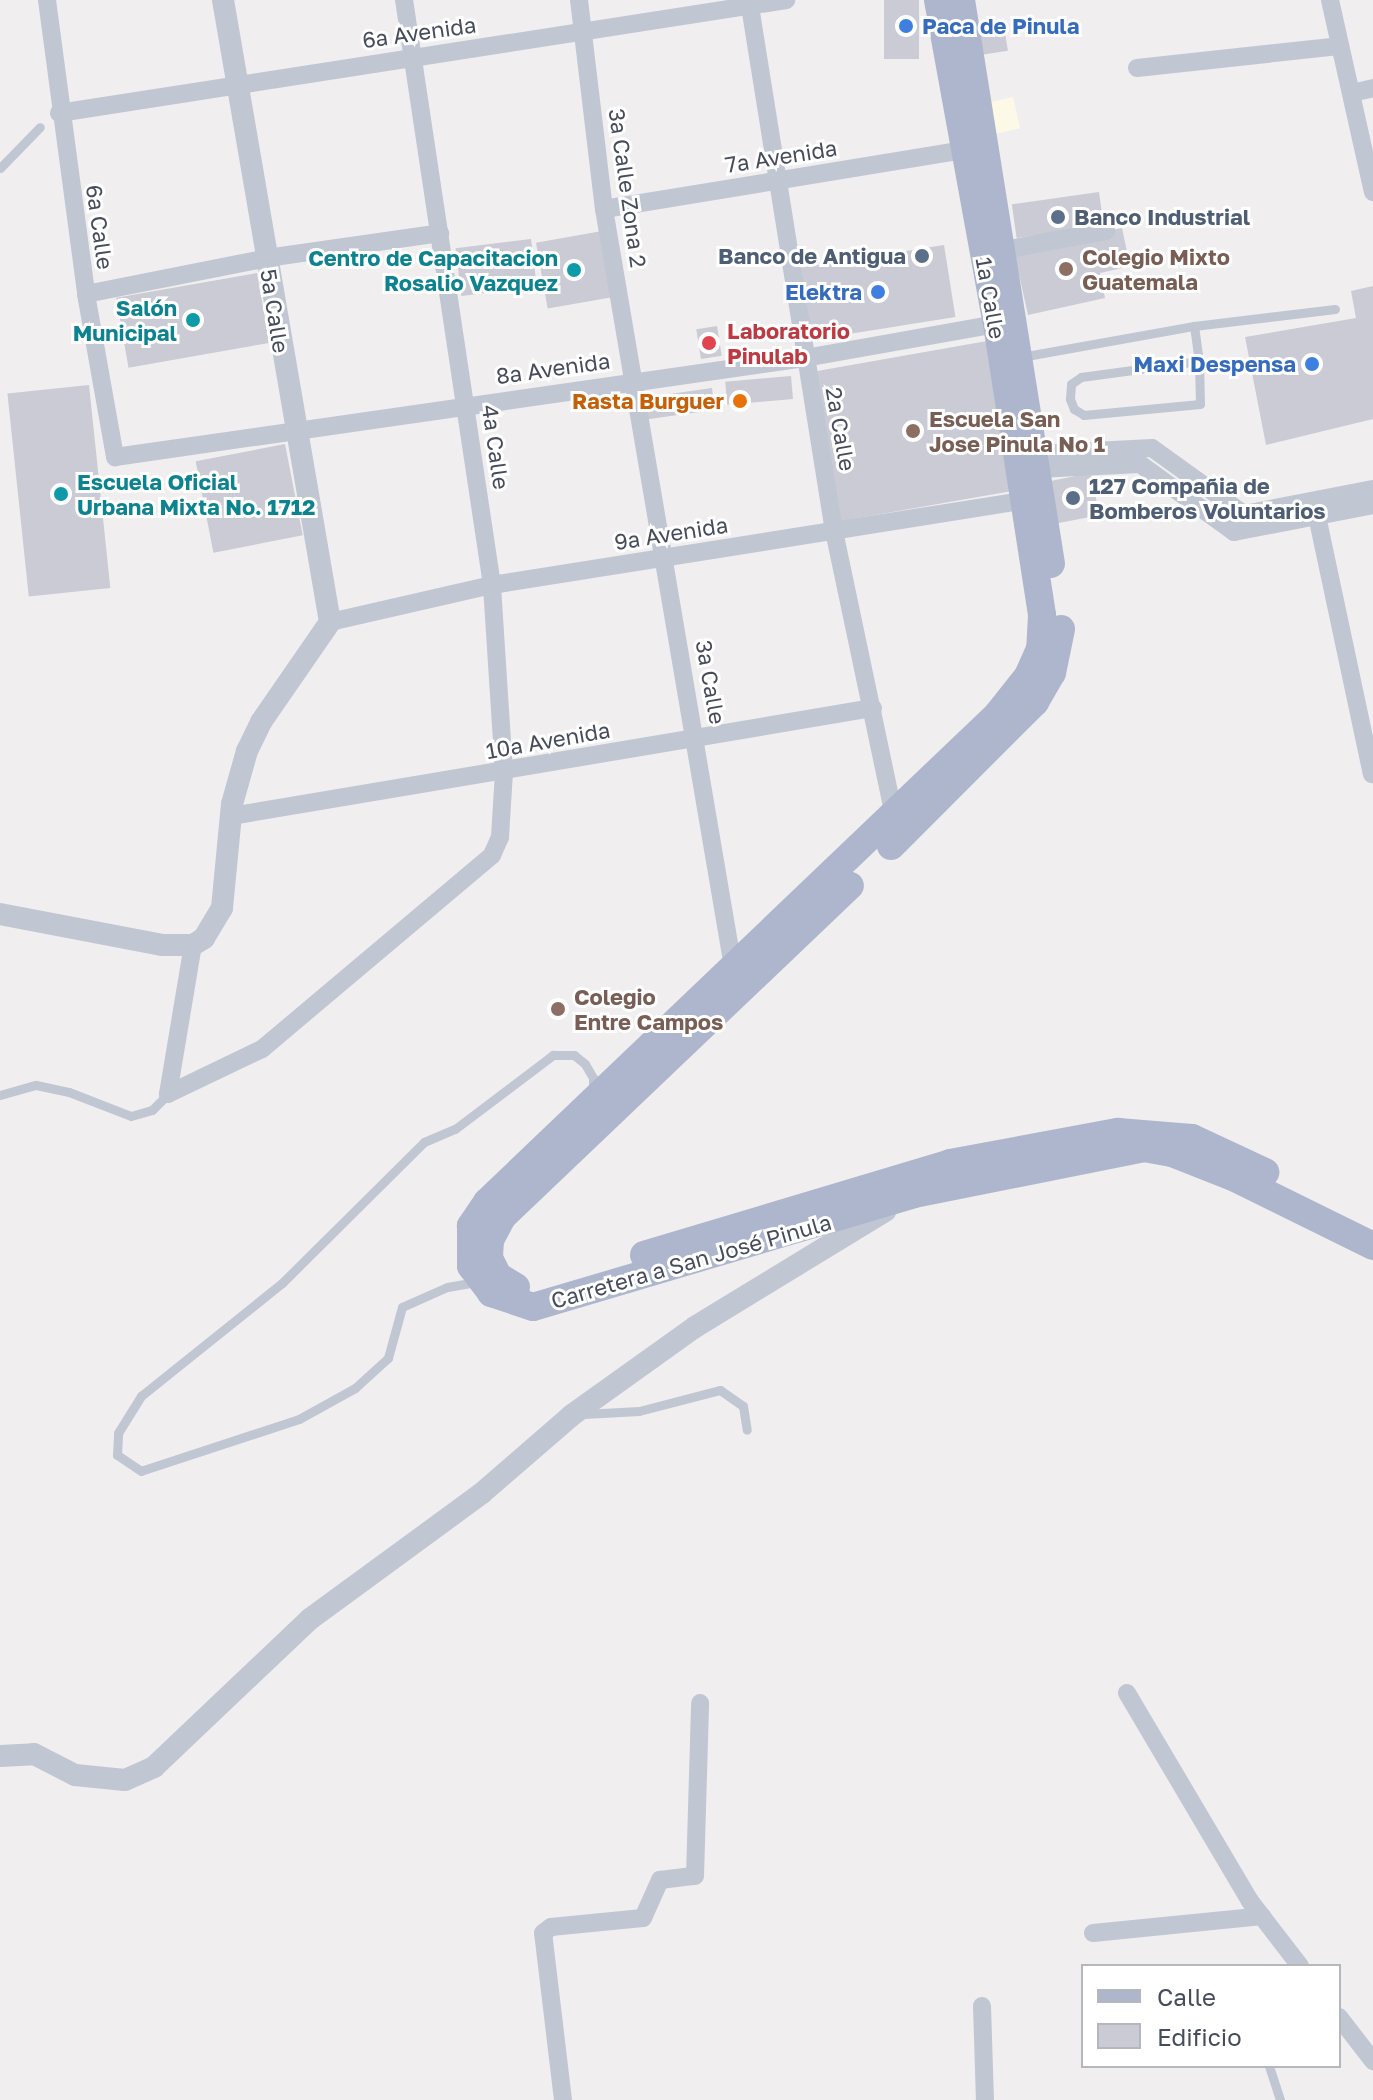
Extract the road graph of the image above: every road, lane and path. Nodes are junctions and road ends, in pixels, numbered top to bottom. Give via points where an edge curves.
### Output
1 (47, 0) edge
2 (223, 0) edge
3 (404, 0) edge
4 (579, 0) edge
5 (786, 0) edge
6 (938, 0) edge
7 (961, 0) edge
8 (1330, 0) edge
9 (749, 3) edge
10 (584, 34) junction
11 (1339, 46) junction
12 (413, 57) junction
13 (1137, 68) dead end
14 (237, 84) junction
15 (1373, 88) edge
16 (1352, 93) junction
17 (59, 113) junction
18 (40, 127) dead end
19 (966, 150) junction
20 (0, 168) edge
21 (777, 181) junction
22 (1373, 192) edge
23 (604, 209) junction
24 (1106, 231) dead end
25 (440, 233) junction
26 (994, 252) junction
27 (267, 258) junction
28 (86, 294) junction
29 (1335, 309) dead end
30 (1006, 322) junction
31 (1194, 326) junction
32 (1021, 357) junction
33 (805, 358) junction
34 (1199, 361) junction
35 (636, 381) junction
36 (466, 404) junction
37 (295, 428) junction
38 (116, 457) joint
39 (1036, 461) junction
40 (1373, 489) edge
41 (1021, 501) junction
42 (1373, 505) edge
43 (1317, 516) junction
44 (834, 531) junction
45 (664, 558) junction
46 (492, 585) junction
47 (1047, 596) junction
48 (330, 622) junction
49 (873, 708) junction
50 (696, 739) junction
51 (504, 772) junction
52 (1372, 774) edge
53 (231, 816) junction
54 (894, 816) junction
55 (0, 914) edge
56 (193, 945) junction
57 (736, 979) junction
58 (168, 1094) junction
59 (0, 1095) edge
60 (593, 1101) junction
61 (914, 1194) junction
62 (1373, 1228) edge
63 (1373, 1246) edge
64 (480, 1281) junction
65 (572, 1415) junction
66 (747, 1430) dead end
67 (1127, 1693) dead end
68 (700, 1703) dead end
69 (0, 1756) edge
70 (1262, 1916) junction
71 (1093, 1933) dead end
72 (1298, 1964) edge
73 (982, 2006) dead end
74 (1341, 2020) edge
75 (1373, 2061) edge
76 (1270, 2068) edge
77 (563, 2100) edge
78 (985, 2100) edge
79 (1280, 2100) edge

1 - 17 street, 6a Calle
2 - 14 street, 5a Calle
3 - 12 street, 4a Calle
4 - 10 street, 3a Calle Zona 2
5 - 9 street, 6a Avenida
6 - 19 main road, 1a Calle
7 - 26 main road, 1a Calle
8 - 11 street
9 - 10 street, 6a Avenida
9 - 21 street, 2a Calle
10 - 12 street, 6a Avenida
10 - 23 street, 3a Calle Zona 2
11 - 13 street
11 - 16 street
12 - 14 street, 6a Avenida
12 - 25 street, 4a Calle
14 - 17 street, 6a Avenida
14 - 27 street, 5a Calle
15 - 16 street
16 - 22 street
17 - 28 street, 6a Calle
18 - 20 lane
19 - 21 street, 7a Avenida
19 - 26 main road, 1a Calle
21 - 23 street, 7a Avenida
21 - 33 street, 2a Calle
23 - 35 street, 3a Calle Zona 2
24 - 26 street
25 - 27 street
25 - 36 street, 4a Calle
26 - 30 main road, 1a Calle
27 - 28 street
27 - 37 street, 5a Calle
28 - 38 street, 6a Calle
29 - 31 lane
30 - 32 main road, 1a Calle
30 - 33 street, 8a Avenida
30 - 41 main road, 1a Calle
31 - 32 lane
31 - 34 lane
32 - 39 main road, 1a Calle
33 - 35 street, 8a Avenida
33 - 44 street, 2a Calle
34 - 34 lane via 1200,404 1084,415 1070,399 1071,384 1081,377
35 - 36 street, 8a Avenida
35 - 45 street, 3a Calle
36 - 37 street, 8a Avenida
36 - 46 street, 4a Calle
37 - 38 street, 8a Avenida
37 - 48 street, 5a Calle
39 - 40 street via 1152,448 1244,514
39 - 43 street via 1140,464 1234,532
39 - 47 main road, 1a Calle
41 - 44 street, 9a Avenida
41 - 47 main road, 1a Calle
42 - 43 street
43 - 52 street
44 - 45 street, 9a Avenida
44 - 49 street, 2a Calle
45 - 46 street, 9a Avenida
45 - 50 street, 3a Calle
46 - 48 street, 9a Avenida
46 - 51 street, 4a Calle
47 - 54 main road, Carretera a San José Pinula via 1042,639 1028,676
47 - 57 main road, Carretera a San José Pinula via 1059,652 1035,702
48 - 53 street via 261,722 238,778
49 - 50 street, 10a Avenida
49 - 54 street, 2a Calle
50 - 51 street, 10a Avenida
50 - 57 street, 3a Calle
51 - 53 street, 10a Avenida
51 - 58 street, 4a Calle via 500,837 492,855 262,1049
53 - 56 street via 222,908 204,938
54 - 57 main road, Carretera a San José Pinula
55 - 56 street via 163,945
56 - 58 street
57 - 60 main road, Carretera a San José Pinula
57 - 62 main road, Carretera a San José Pinula via 503,1216 488,1245 498,1276 518,1288 534,1289 856,1187 950,1163 1131,1131 1206,1143
58 - 59 lane via 152,1110 131,1116 36,1085
60 - 64 main road, Carretera a San José Pinula via 474,1219 468,1249
60 - 64 lane via 593,1078 585,1064 574,1055 553,1055 455,1129 424,1142 282,1283 141,1396 118,1433 117,1455 141,1471 299,1419 355,1388 388,1358 402,1307 447,1287
61 - 63 main road, Carretera a San José Pinula via 1130,1148 1158,1149 1233,1177
61 - 64 main road, Carretera a San José Pinula via 533,1307 504,1300
61 - 65 street via 695,1327
65 - 66 lane via 639,1411 720,1390 743,1406
65 - 69 street via 482,1493 310,1619 154,1767 125,1780 75,1775 34,1754
67 - 70 street
68 - 77 street via 695,1876 660,1880 643,1918 551,1927 543,1933
70 - 71 street
70 - 72 street
73 - 78 street
74 - 75 street
76 - 79 lane

